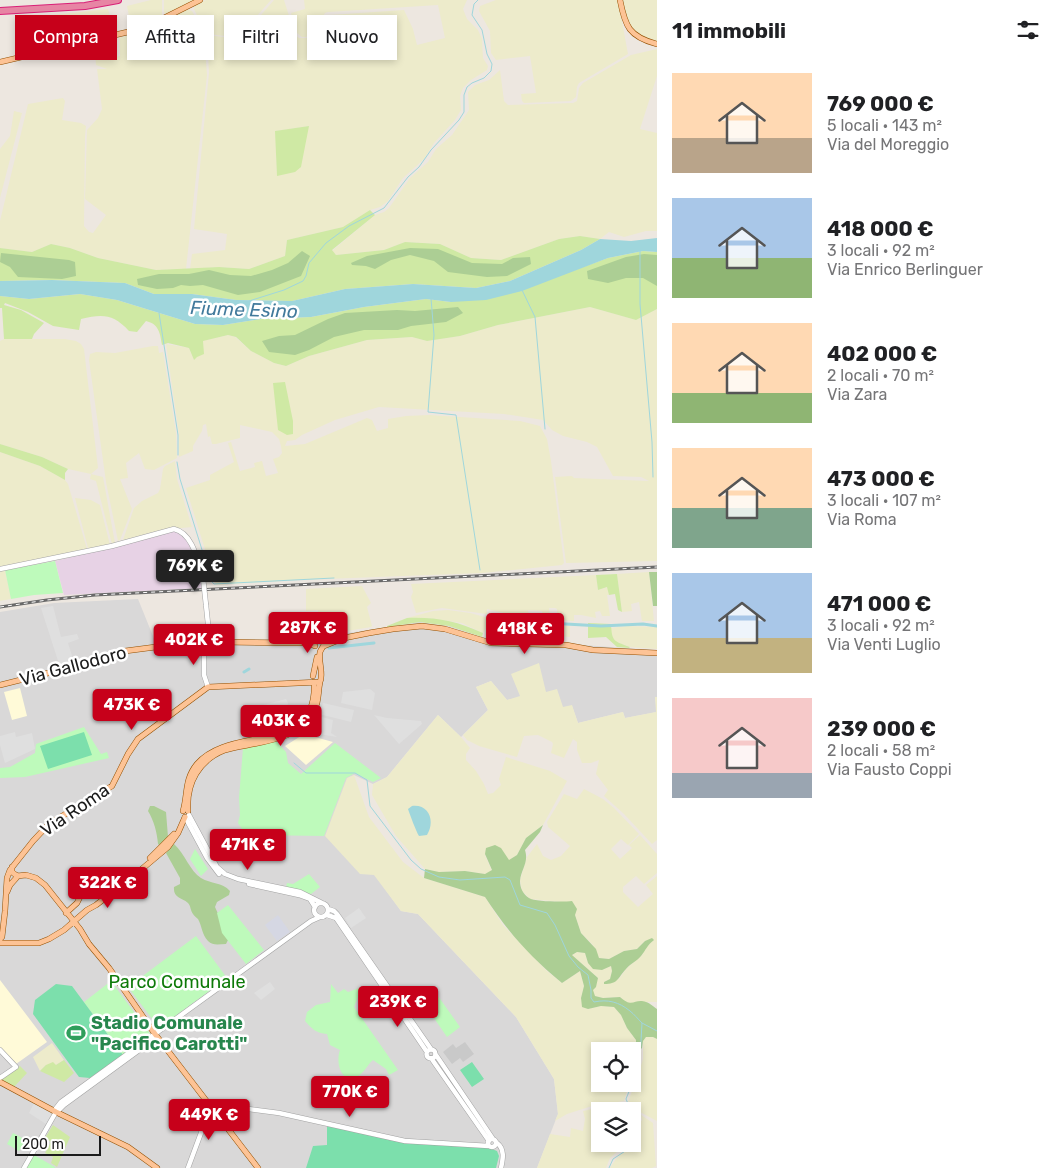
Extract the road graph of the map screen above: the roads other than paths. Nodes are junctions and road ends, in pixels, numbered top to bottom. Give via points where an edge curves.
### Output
1 (99, 0) edge
2 (118, 0) edge
3 (200, 0) edge
4 (620, 0) edge
5 (0, 9) edge
6 (657, 44) edge
7 (0, 62) edge
8 (0, 569) edge
9 (208, 624) junction
10 (344, 638) junction
11 (314, 639) junction
12 (324, 639) junction
13 (212, 641) junction
14 (335, 641) junction
15 (204, 642) junction
16 (307, 643) junction
17 (315, 646) junction
18 (323, 646) junction
19 (657, 653) edge
20 (320, 658) junction
21 (315, 680) junction
22 (0, 685) edge
23 (208, 687) junction
24 (185, 815) junction
25 (180, 826) junction
26 (190, 826) junction
27 (148, 862) junction
28 (12, 867) junction
29 (18, 876) junction
30 (6, 893) junction
31 (322, 903) junction
32 (328, 909) junction
33 (315, 910) junction
34 (66, 913) junction
35 (327, 914) junction
36 (320, 917) junction
37 (311, 921) junction
38 (70, 924) junction
39 (1, 940) edge
40 (156, 1035) junction
41 (0, 1050) edge
42 (429, 1051) junction
43 (433, 1057) junction
44 (0, 1078) edge
45 (0, 1082) edge
46 (211, 1106) junction
47 (56, 1112) junction
48 (492, 1143) junction
49 (24, 1168) edge
50 (157, 1168) edge
51 (188, 1168) edge
52 (258, 1168) edge
53 (502, 1168) edge

1 - 5 highway
2 - 5 highway via 85,6
3 - 7 main road via 132,31
4 - 6 main road via 624,22 630,30
8 - 9 street, bridge via 119,544 166,530 179,530 189,538 203,578
9 - 13 street
9 - 15 street
10 - 12 main road
10 - 14 main road
10 - 19 main road via 422,626 445,629 486,642
11 - 12 main road
11 - 16 main road
11 - 17 main road
12 - 18 main road
13 - 15 main road
13 - 15 main road via 208,636
13 - 16 main road
14 - 18 main road
14 - 20 main road via 324,649
15 - 22 main road, Via Gallodoro via 120,652
15 - 23 street via 204,675
16 - 17 main road
17 - 18 main road
17 - 21 main road
18 - 20 main road
20 - 21 main road via 321,675 317,674
21 - 23 main road
21 - 24 main road via 313,704 299,727 212,752 197,765 186,787
23 - 28 main road, Via Roma via 138,739 112,786 49,824
24 - 25 main road
24 - 26 street
24 - 31 street via 217,867 225,874 300,892
25 - 26 street
25 - 27 main road
26 - 33 street via 214,869 224,877 299,894 310,899
27 - 34 main road via 103,896 90,880 77,903
27 - 38 main road
28 - 29 main road via 12,872
28 - 30 main road, Via Roma
29 - 30 main road
29 - 34 main road via 39,880
30 - 39 main road
31 - 32 street
31 - 33 street
32 - 35 street
32 - 42 street via 338,914
33 - 36 street
33 - 37 street
34 - 38 main road
35 - 36 street
35 - 42 street via 336,918
36 - 37 street
37 - 40 street
38 - 39 main road via 39,943
38 - 40 main road via 109,968
40 - 46 main road
40 - 47 street
41 - 44 street via 16,1067
42 - 43 street via 428,1056
42 - 43 street via 435,1052
43 - 48 street
45 - 47 main road
46 - 48 street via 279,1113 405,1141
46 - 51 street
46 - 52 main road
47 - 49 street
47 - 50 main road via 128,1147
48 - 53 street via 503,1154

